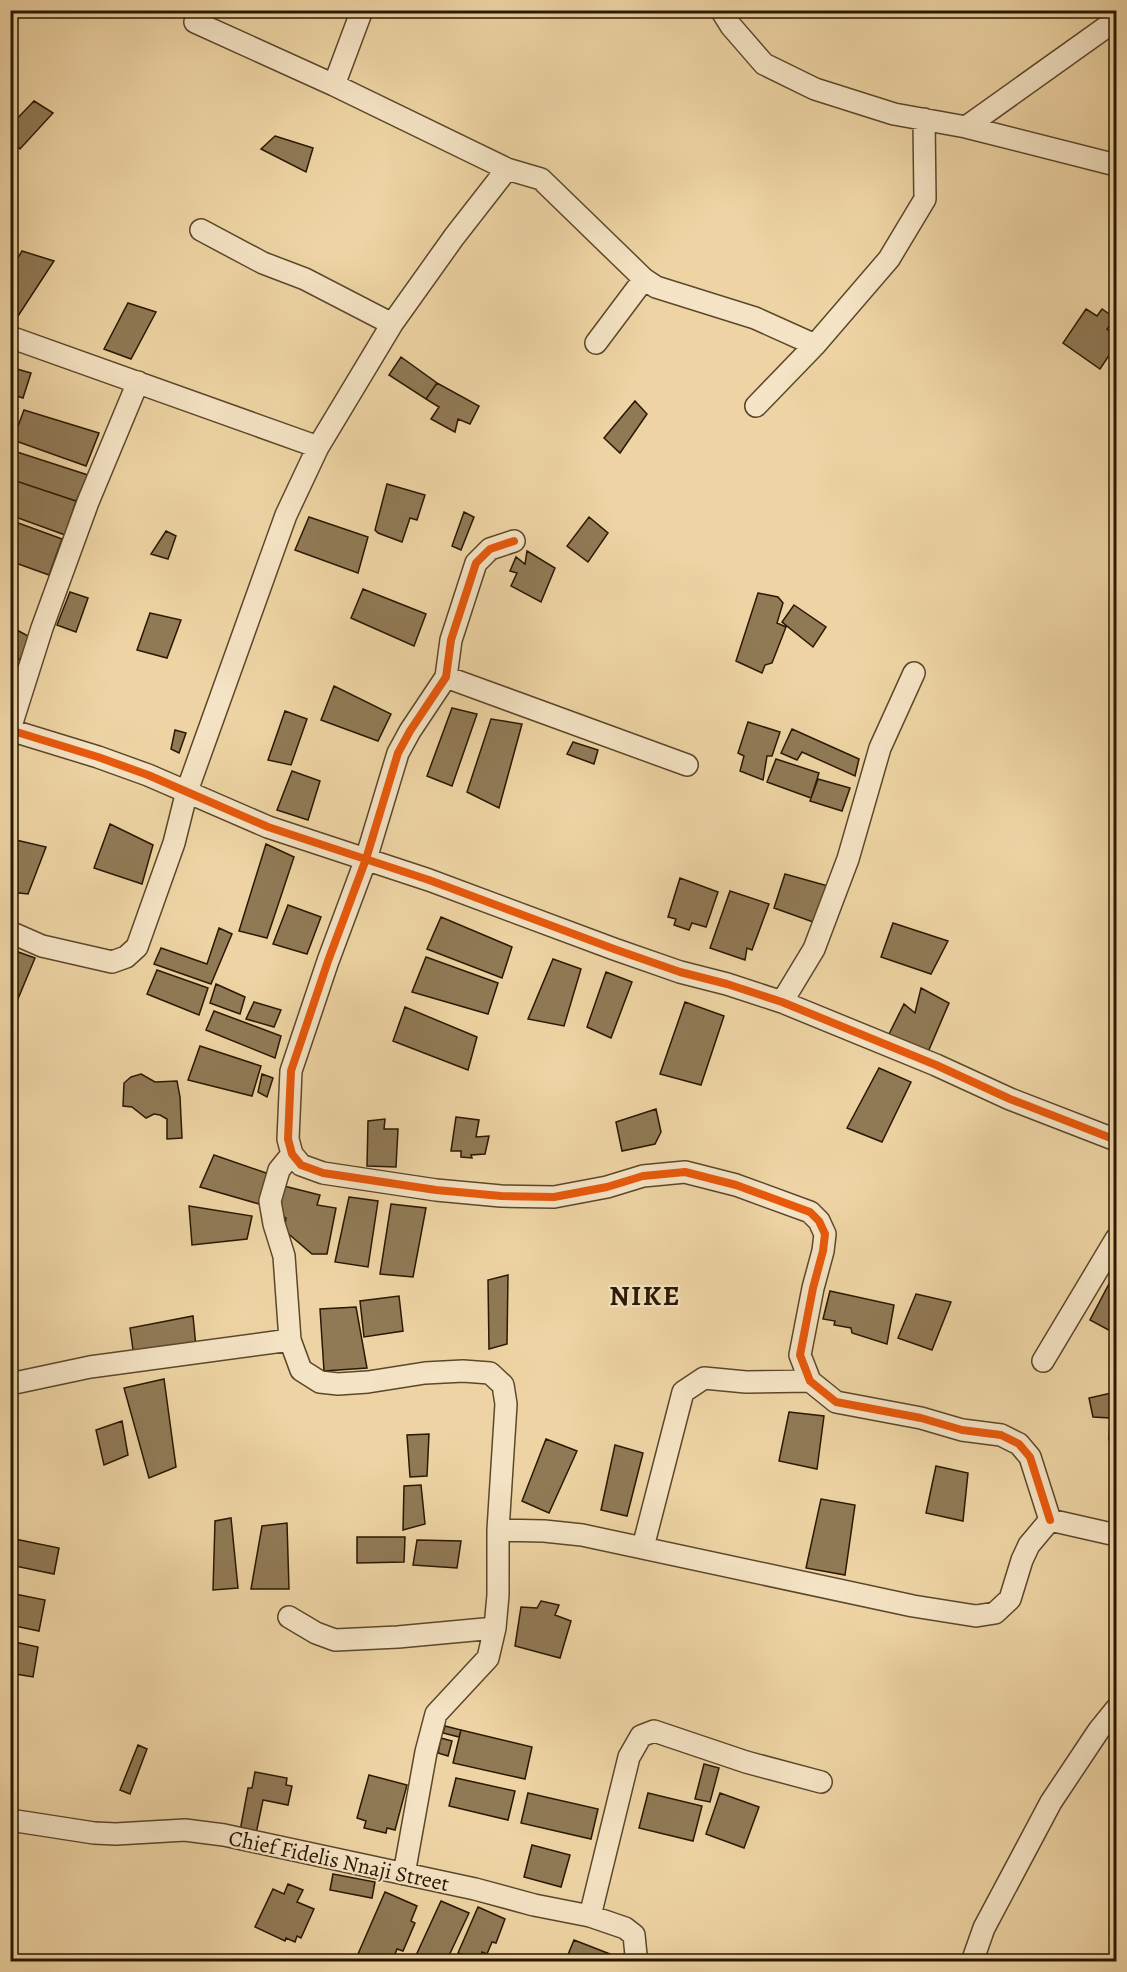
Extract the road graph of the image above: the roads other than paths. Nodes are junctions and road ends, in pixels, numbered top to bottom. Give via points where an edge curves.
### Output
1 (362, 10) edge
2 (721, 10) edge
3 (1116, 21) edge
4 (195, 22) dead end
5 (334, 86) junction
6 (924, 119) junction
7 (966, 127) junction
8 (1116, 165) edge
9 (507, 168) junction
10 (201, 230) dead end
11 (644, 279) junction
12 (392, 324) junction
13 (10, 337) edge
14 (596, 343) dead end
15 (816, 345) junction
16 (138, 382) junction
17 (756, 405) dead end
18 (318, 447) junction
19 (514, 541) dead end
20 (914, 673) dead end
21 (446, 677) junction
22 (10, 730) edge
23 (687, 765) dead end
24 (187, 792) junction
25 (366, 859) junction
26 (10, 932) edge
27 (782, 1002) junction
28 (1116, 1140) edge
29 (292, 1154) junction
30 (1116, 1239) edge
31 (290, 1340) junction
32 (1043, 1361) dead end
33 (810, 1381) junction
34 (10, 1384) edge
35 (1050, 1520) junction
36 (498, 1530) junction
37 (1116, 1535) edge
38 (643, 1547) junction
39 (290, 1617) dead end
40 (495, 1628) junction
41 (1116, 1709) edge
42 (822, 1782) dead end
43 (10, 1820) edge
44 (404, 1874) junction
45 (590, 1916) junction
46 (632, 1962) edge
47 (972, 1962) edge

1 - 5 street
2 - 6 street via 764,64 815,90
3 - 7 street
4 - 5 street
5 - 9 street
6 - 7 street
6 - 15 street via 925,199 889,260
7 - 8 street
9 - 11 street via 542,179
9 - 12 street
10 - 12 street
11 - 14 street
11 - 15 street via 656,287 755,318
12 - 18 street
13 - 16 street
15 - 17 street
16 - 18 street
16 - 22 street via 42,627
18 - 24 street via 286,515
19 - 21 street via 490,549 476,563 451,640
20 - 27 street via 880,748 848,859 814,949
21 - 23 street
21 - 25 street via 398,753
22 - 24 street via 98,757
24 - 25 street via 268,827
24 - 26 street via 174,843 137,947 126,957 112,962 42,946
25 - 27 street via 669,968
25 - 29 street via 291,1071 288,1139
27 - 28 street
29 - 31 street via 279,1170 270,1201 284,1256
29 - 33 street via 301,1165 323,1173 501,1196 554,1197 643,1176 685,1172 736,1185 810,1212 825,1234 800,1355
30 - 32 street
31 - 34 street via 90,1367
31 - 36 street via 301,1370 320,1382 368,1382 425,1373 490,1373 503,1385 506,1404
33 - 35 street via 836,1401 1001,1435 1019,1444 1030,1457
33 - 38 street via 704,1378 683,1392
35 - 37 street
35 - 38 street via 1029,1545 1010,1599 995,1613 976,1616
36 - 38 street via 582,1535
36 - 40 street
39 - 40 street via 335,1640
40 - 44 street via 488,1658 436,1714
41 - 47 street via 1051,1802 984,1928
42 - 45 street via 654,1731 641,1736 629,1756
43 - 44 street, Chief Fidelis Nnaji Street via 94,1833 185,1830 224,1835
44 - 45 street, Chief Fidelis Nnaji Street
45 - 46 street, Chief Fidelis Nnaji Street via 634,1935 636,1955

